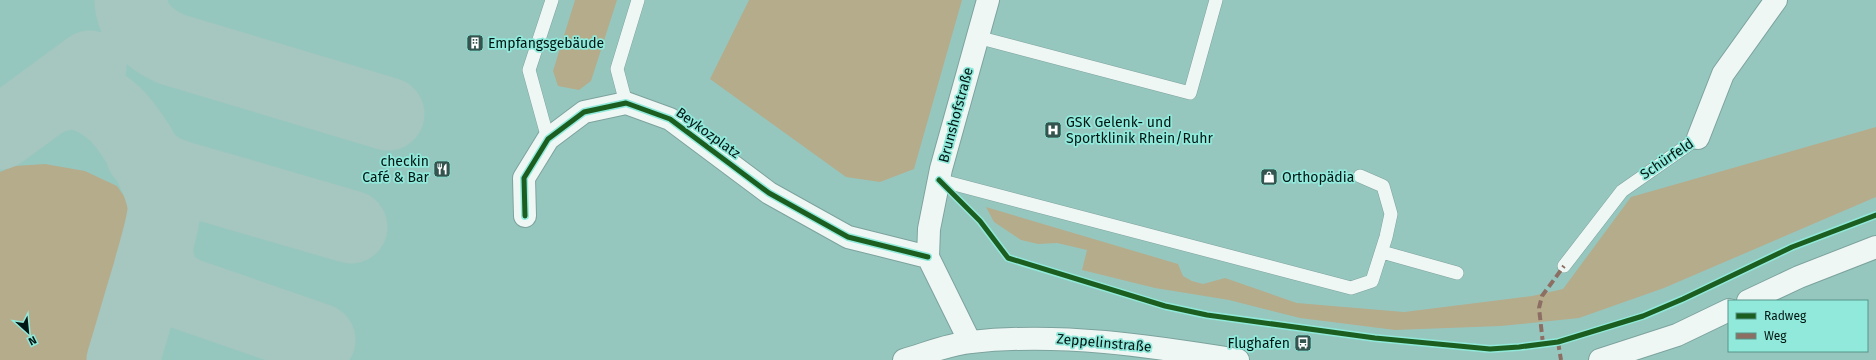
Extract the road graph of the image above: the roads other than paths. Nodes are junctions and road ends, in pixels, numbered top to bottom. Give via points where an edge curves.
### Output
1 (552, 0) edge
2 (638, 0) edge
3 (988, 0) edge
4 (1216, 0) edge
5 (1776, 0) edge
6 (978, 37) junction
7 (626, 103) junction
8 (1698, 138) joint
9 (548, 139) junction
10 (1360, 176) dead end
11 (939, 180) junction
12 (525, 216) dead end
13 (1876, 247) edge
14 (1382, 252) junction
15 (928, 257) junction
16 (1564, 266) dead end
17 (1457, 273) dead end
18 (1750, 300) edge
19 (1728, 310) edge
20 (970, 342) junction
21 (904, 360) edge
22 (1238, 360) edge
23 (1604, 360) edge

1 - 9 lane via 529,70
2 - 7 lane via 617,69
3 - 6 street, Brunshofstraße
4 - 6 lane via 1190,93
5 - 8 street, Schürfeld via 1723,74
6 - 11 street, Brunshofstraße
7 - 9 street via 584,112
7 - 15 street, Beykozplatz via 670,119 769,193 848,236
8 - 16 lane, Schürfeld via 1622,191
9 - 12 street via 524,178
10 - 14 lane via 1383,186 1391,214
11 - 14 lane via 1351,288 1372,281
11 - 15 street, Brunshofstraße via 928,229
13 - 18 street via 1799,277
14 - 17 lane
15 - 20 street, Brunshofstraße
19 - 23 street via 1677,335
20 - 21 street, Zeppelinstraße
20 - 22 street, Zeppelinstraße via 1053,338 1156,347

